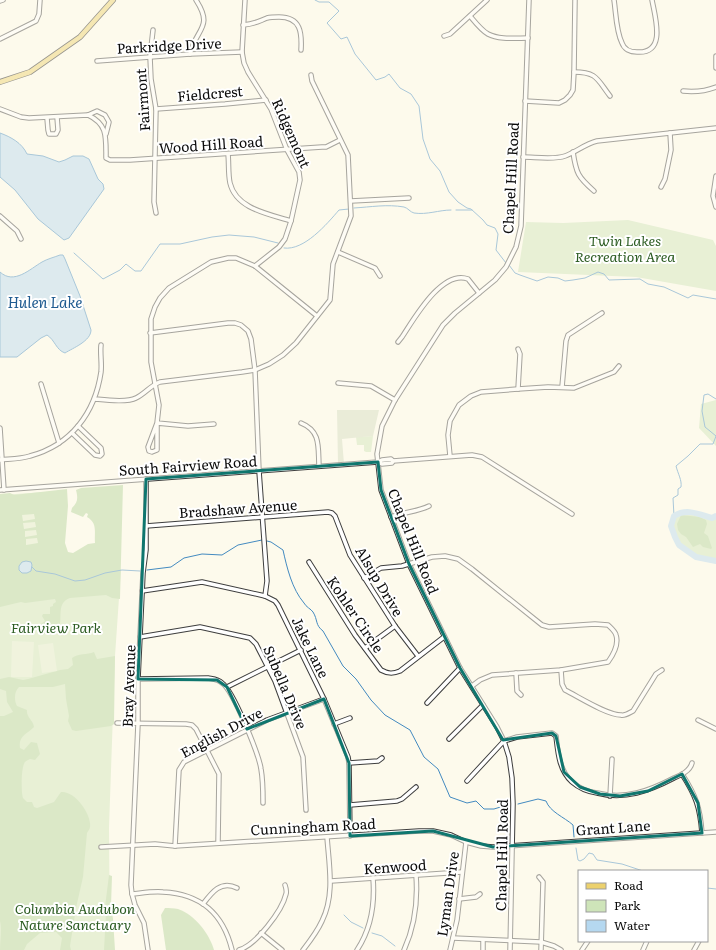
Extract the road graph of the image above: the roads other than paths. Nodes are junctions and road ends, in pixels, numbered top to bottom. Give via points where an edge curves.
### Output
1 (3, 0) edge
2 (40, 0) edge
3 (113, 0) edge
4 (196, 0) edge
5 (245, 0) edge
6 (487, 0) edge
7 (529, 0) edge
8 (575, 0) edge
9 (614, 0) edge
10 (652, 0) edge
11 (0, 1) edge
12 (470, 16) junction
13 (243, 25) junction
14 (153, 30) dead end
15 (444, 36) dead end
16 (528, 38) junction
17 (0, 39) edge
18 (300, 50) dead end
19 (242, 52) junction
20 (190, 54) junction
21 (716, 56) edge
22 (150, 57) junction
23 (97, 61) dead end
24 (716, 68) edge
25 (574, 72) junction
26 (311, 74) dead end
27 (0, 82) edge
28 (716, 87) edge
29 (684, 91) dead end
30 (610, 96) dead end
31 (266, 100) junction
32 (525, 101) junction
33 (0, 109) edge
34 (156, 109) junction
35 (88, 115) junction
36 (57, 117) junction
37 (47, 118) junction
38 (716, 128) edge
39 (670, 133) junction
40 (106, 134) junction
41 (340, 140) junction
42 (287, 150) junction
43 (573, 152) junction
44 (228, 154) junction
45 (523, 157) junction
46 (155, 158) junction
47 (716, 176) edge
48 (661, 188) dead end
49 (594, 190) dead end
50 (409, 198) dead end
51 (351, 201) junction
52 (716, 206) edge
53 (156, 212) dead end
54 (0, 216) edge
55 (291, 221) junction
56 (21, 240) dead end
57 (338, 252) junction
58 (255, 266) junction
59 (380, 276) dead end
60 (479, 293) junction
61 (602, 313) dead end
62 (317, 316) junction
63 (150, 333) junction
64 (398, 342) dead end
65 (101, 345) dead end
66 (518, 349) dead end
67 (619, 366) dead end
68 (255, 370) junction
69 (41, 384) dead end
70 (155, 384) junction
71 (338, 384) dead end
72 (562, 387) junction
73 (518, 388) junction
74 (94, 399) junction
75 (394, 400) junction
76 (157, 422) junction
77 (301, 422) dead end
78 (214, 424) dead end
79 (78, 426) junction
80 (0, 428) edge
81 (72, 433) junction
82 (59, 443) junction
83 (450, 456) junction
84 (1, 460) edge
85 (378, 462) junction
86 (319, 466) junction
87 (259, 471) junction
88 (146, 479) junction
89 (2, 490) edge
90 (429, 506) dead end
91 (332, 513) joint
92 (572, 514) dead end
93 (263, 517) junction
94 (391, 517) junction
95 (146, 526) junction
96 (309, 562) dead end
97 (410, 564) junction
98 (364, 578) junction
99 (142, 591) junction
100 (265, 596) junction
101 (395, 626) junction
102 (140, 637) junction
103 (444, 637) junction
104 (366, 648) junction
105 (301, 650) junction
106 (418, 656) junction
107 (267, 666) junction
108 (460, 668) junction
109 (561, 670) junction
110 (662, 670) dead end
111 (516, 673) junction
112 (138, 679) junction
113 (472, 686) junction
114 (227, 687) junction
115 (521, 695) dead end
116 (324, 699) junction
117 (427, 703) dead end
118 (483, 705) junction
119 (287, 713) junction
120 (350, 718) dead end
121 (698, 720) dead end
122 (117, 724) dead end
123 (138, 724) junction
124 (334, 724) junction
125 (247, 729) junction
126 (716, 729) edge
127 (450, 739) dead end
128 (504, 741) junction
129 (208, 750) junction
130 (382, 758) dead end
131 (612, 759) dead end
132 (349, 763) junction
133 (692, 763) dead end
134 (682, 774) junction
135 (467, 781) dead end
136 (416, 787) dead end
137 (610, 796) junction
138 (263, 803) dead end
139 (350, 805) junction
140 (306, 810) dead end
141 (716, 832) edge
142 (702, 833) junction
143 (350, 836) junction
144 (327, 837) junction
145 (466, 842) junction
146 (218, 843) junction
147 (132, 845) junction
148 (511, 845) junction
149 (175, 846) junction
150 (102, 847) dead end
151 (462, 872) junction
152 (416, 875) junction
153 (539, 877) dead end
154 (373, 878) junction
155 (331, 881) junction
156 (285, 885) dead end
157 (237, 888) dead end
158 (132, 894) junction
159 (480, 894) dead end
160 (459, 898) junction
161 (203, 904) junction
162 (261, 933) junction
163 (453, 938) junction
164 (483, 940) junction
165 (510, 941) junction
166 (541, 942) junction
167 (148, 950) edge
168 (232, 950) edge
169 (239, 950) edge
170 (282, 950) edge
171 (303, 950) edge
172 (357, 950) edge
173 (404, 950) edge
174 (450, 950) edge
175 (483, 950) edge
176 (510, 950) edge
177 (541, 950) edge
178 (561, 950) edge

1 - 11 street
2 - 17 street via 36,21
3 - 27 main road via 80,37 30,72
4 - 20 street via 203,12 204,22
5 - 13 street, Ridgemont
6 - 12 street
7 - 16 street, Chapel Hill Road
8 - 25 street
9 - 10 street via 622,45 638,53 650,49 657,39
12 - 15 street via 450,34
12 - 16 street via 489,35
13 - 18 street via 256,24 272,17 289,18 297,23 301,36
13 - 19 street, Ridgemont
14 - 22 street, Fairmont
16 - 32 street, Chapel Hill Road
19 - 20 street, Parkridge Drive
19 - 31 street, Ridgemont via 245,67
20 - 22 street, Parkridge Drive
21 - 24 street
22 - 23 street, Parkridge Drive
22 - 34 street, Fairmont
25 - 30 street via 591,73
25 - 32 street via 573,90 565,100 559,103
26 - 41 street
28 - 29 street
31 - 34 street, Fieldcrest
31 - 42 street, Ridgemont
32 - 45 street, Chapel Hill Road
33 - 37 street via 21,117
34 - 46 street, Fairmont
35 - 36 street
35 - 40 street via 95,118
35 - 40 street via 97,111 105,115 109,122
36 - 37 street
36 - 37 street via 58,130 53,135 49,134
38 - 39 street
39 - 43 street via 597,141
39 - 48 street via 671,150
40 - 46 street, Wood Hill Road via 106,158 110,160
41 - 42 street, Wood Hill Road via 326,147
41 - 51 street via 348,155
42 - 44 street, Wood Hill Road
42 - 55 street, Ridgemont via 297,168 300,180
43 - 45 street via 559,158
43 - 49 street via 575,169 580,178
44 - 46 street, Wood Hill Road
44 - 55 street via 230,181 236,196 247,205
45 - 60 street, Chapel Hill Road via 519,239 506,267
46 - 53 street, Fairmont
47 - 52 street via 713,196
50 - 51 street
51 - 57 street via 351,216
54 - 56 street via 17,231
55 - 58 street, Ridgemont via 285,240
57 - 59 street via 375,268
57 - 62 street via 333,264 330,300
58 - 62 street
58 - 63 street via 236,258 220,259 169,288 155,307
60 - 64 street via 468,279 458,277 452,280 426,300
60 - 75 street, Chapel Hill Road via 443,325
61 - 72 street via 568,335
62 - 68 street via 283,355
63 - 68 street via 235,323 241,325 248,331 251,339
63 - 70 street via 150,362
65 - 74 street via 101,371
66 - 73 street
67 - 72 street via 614,372 574,388
68 - 70 street
68 - 87 street
69 - 82 street
70 - 74 street via 137,398 129,400
70 - 76 street via 159,405
71 - 75 street via 371,386
72 - 73 street
73 - 83 street via 481,392 459,405 450,421
74 - 79 street via 88,414
75 - 85 street, Chapel Hill Road via 382,426
76 - 76 street via 148,448 152,452 157,450
76 - 78 street via 188,426
77 - 86 street via 308,425 317,437
79 - 81 street
79 - 81 street via 101,448 102,454 95,455
80 - 84 street
81 - 82 street
82 - 84 street via 30,456
83 - 85 street, South Fairview Road
83 - 92 street via 482,457
84 - 89 street
85 - 86 street, South Fairview Road
85 - 94 street, Chapel Hill Road via 380,490
86 - 87 street, South Fairview Road
87 - 88 street, South Fairview Road
87 - 93 street
88 - 89 street, South Fairview Road
88 - 95 street, Bray Avenue
90 - 94 street
91 - 93 street, Bradshaw Avenue
91 - 98 street, Alsup Drive via 350,555
93 - 95 street, Bradshaw Avenue
93 - 100 street via 267,581
94 - 97 street, Chapel Hill Road
95 - 99 street, Bray Avenue
96 - 104 street, Kohler Circle
97 - 98 street via 381,568
97 - 103 street, Chapel Hill Road
97 - 109 street via 432,557 445,556 458,560 542,625 608,625 616,634 617,642 613,656 608,662
98 - 101 street, Alsup Drive
99 - 100 street, Jake Lane via 202,582
99 - 102 street, Bray Avenue
100 - 105 street, Jake Lane via 278,605
101 - 104 street
101 - 106 street, Alsup Drive
102 - 107 street, Subella Drive via 200,627 250,638 256,644
102 - 112 street, Bray Avenue
103 - 106 street
103 - 108 street, Chapel Hill Road
104 - 106 street, Kohler Circle via 381,670 389,674 400,671
105 - 107 street
105 - 116 street, Jake Lane
107 - 114 street
107 - 119 street, Subella Drive
108 - 113 street, Chapel Hill Road
108 - 117 street
109 - 110 street via 565,690 611,714 620,715 633,711 656,674
109 - 111 street
111 - 113 street via 492,675
111 - 115 street via 517,691
112 - 114 street via 208,678 217,680
112 - 123 street, Bray Avenue
113 - 118 street, Chapel Hill Road
114 - 125 street
116 - 119 street, English Drive
116 - 124 street, Jake Lane
118 - 127 street
118 - 128 street, Chapel Hill Road
119 - 125 street, English Drive
119 - 140 street, Subella Drive via 303,757
120 - 124 street
121 - 126 street
122 - 123 street
123 - 129 street via 192,725
123 - 147 street, Bray Avenue
124 - 132 street, Jake Lane
125 - 129 street, English Drive
125 - 138 street via 262,769
128 - 135 street
128 - 137 street via 552,733 556,736 564,772 572,782 589,792
128 - 148 street, Chapel Hill Road via 512,778
129 - 146 street via 220,778
129 - 149 street, English Drive via 184,762 179,770
130 - 132 street via 378,761
131 - 137 street
132 - 139 street, Jake Lane
133 - 134 street
134 - 137 street via 648,791
134 - 142 street via 698,803
136 - 139 street via 397,801
139 - 143 street, Jake Lane
141 - 142 street, Grant Lane
142 - 148 street, Grant Lane
143 - 144 street, Cunningham Road
143 - 145 street, Cunningham Road via 433,831
144 - 146 street, Cunningham Road
144 - 155 street
145 - 148 street, Cunningham Road via 493,847
145 - 151 street, Lyman Drive
146 - 149 street, Cunningham Road
147 - 149 street, Cunningham Road
147 - 150 street, Cunningham Road
147 - 158 street, Bray Avenue
148 - 165 street, Chapel Hill Road
151 - 152 street, Kenwood
151 - 160 street, Lyman Drive
152 - 154 street, Kenwood
152 - 173 street via 416,910
153 - 166 street via 542,882
154 - 155 street, Kenwood
154 - 172 street via 371,919
155 - 171 street via 329,902 323,920
156 - 162 street via 287,892 281,907
157 - 161 street via 232,885 220,886 214,889
158 - 161 street via 179,894
158 - 167 street via 144,923
159 - 160 street via 476,897
160 - 163 street, Lyman Drive
161 - 168 street via 221,922
162 - 169 street
162 - 170 street
163 - 164 street
163 - 174 street, Lyman Drive
164 - 165 street
164 - 175 street
165 - 166 street
165 - 176 street, Chapel Hill Road
166 - 177 street
166 - 178 street

